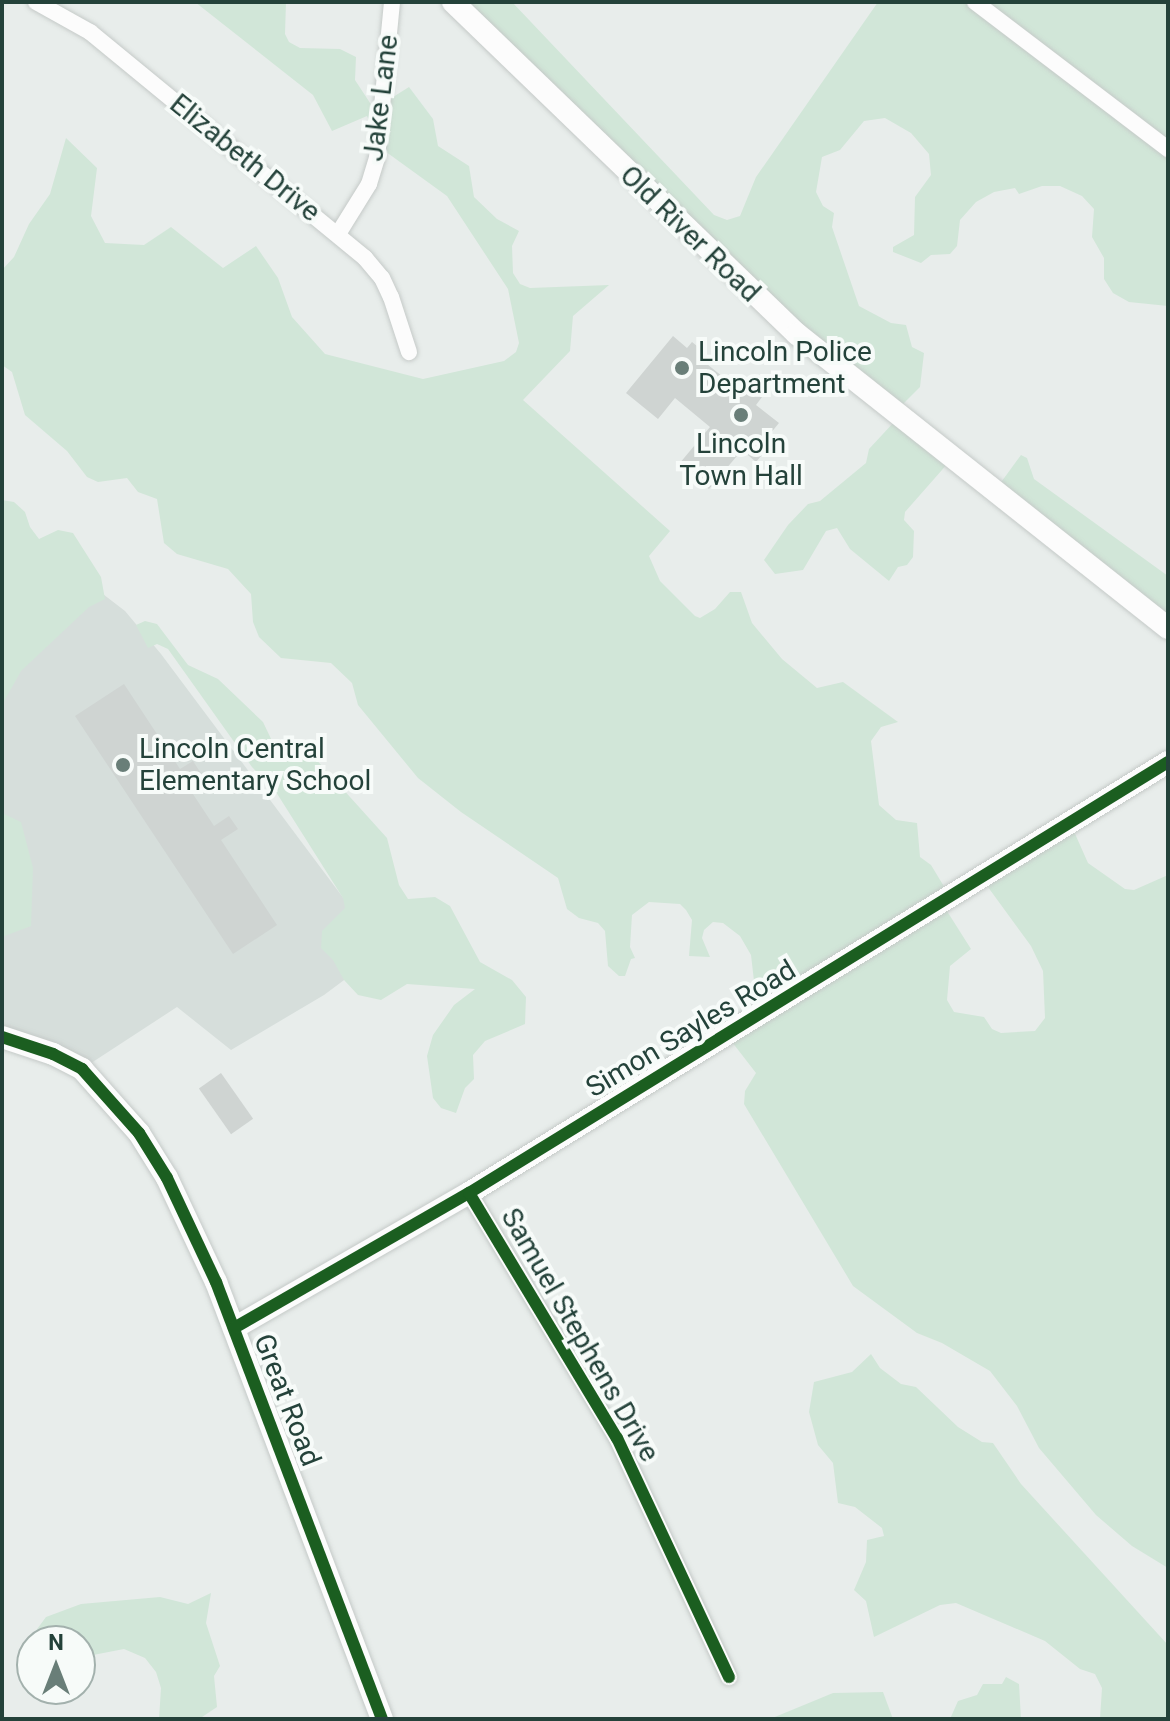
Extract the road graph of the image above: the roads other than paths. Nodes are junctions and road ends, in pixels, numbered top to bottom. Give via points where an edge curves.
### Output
1 (36, 2) edge
2 (392, 2) edge
3 (453, 2) edge
4 (975, 2) edge
5 (1168, 149) edge
6 (338, 234) junction
7 (409, 352) dead end
8 (1168, 628) edge
9 (1168, 762) edge
10 (2, 1037) edge
11 (469, 1193) junction
12 (234, 1328) junction
13 (729, 1677) dead end
14 (382, 1719) edge

1 - 6 street, Elizabeth Drive via 90,32
2 - 6 street, Jake Lane via 377,158 369,184
3 - 8 street, Old River Road via 797,334
4 - 5 street
6 - 7 street, Elizabeth Drive via 382,278
9 - 11 street, Simon Sayles Road
10 - 12 street, Great Road via 82,1069 139,1133 185,1212
11 - 12 street, Simon Sayles Road
11 - 13 street, Samuel Stephens Drive via 617,1438
12 - 14 street, Great Road

